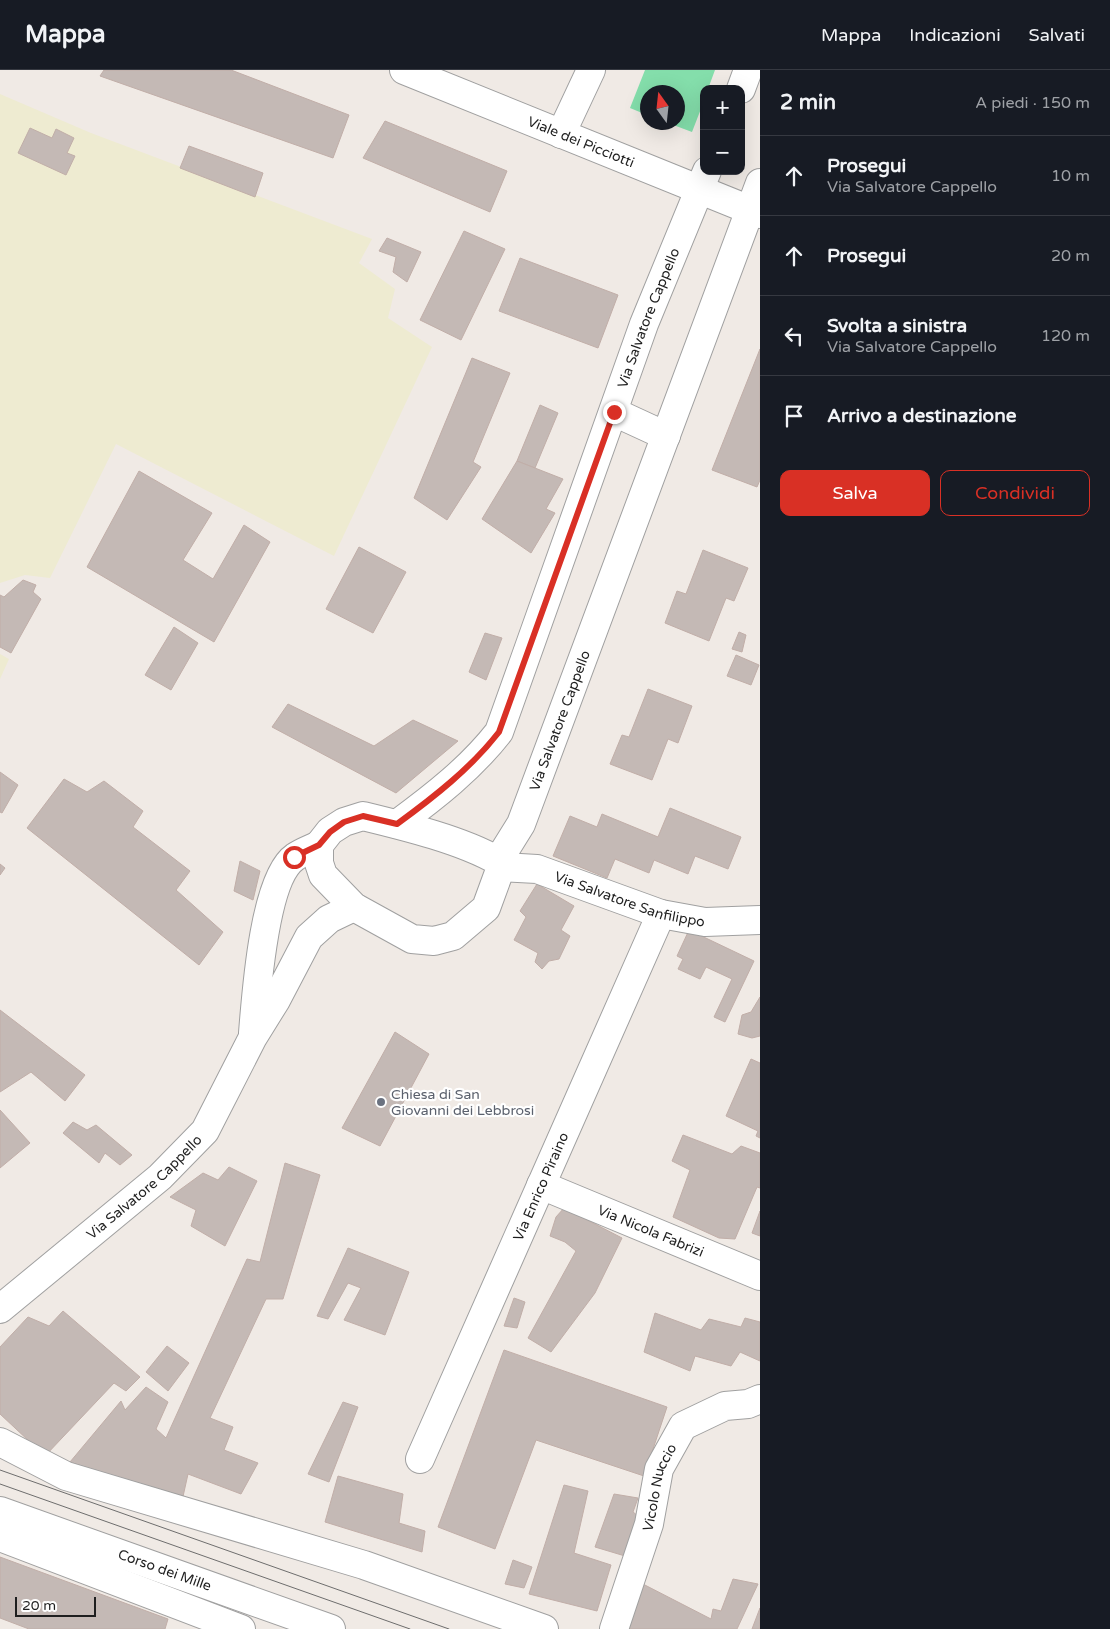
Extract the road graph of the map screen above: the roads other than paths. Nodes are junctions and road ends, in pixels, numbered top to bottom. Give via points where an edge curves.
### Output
1 (404, 70) edge
2 (591, 70) edge
3 (748, 70) edge
4 (742, 85) edge
5 (561, 134) junction
6 (703, 179) edge
7 (760, 183) edge
8 (755, 212) edge
9 (614, 412) junction
10 (666, 436) junction
11 (397, 824) junction
12 (319, 845) junction
13 (500, 864) junction
14 (354, 907) junction
15 (661, 914) junction
16 (760, 920) edge
17 (253, 1037) junction
18 (541, 1185) junction
19 (760, 1276) edge
20 (0, 1308) edge
21 (760, 1399) edge
22 (0, 1442) edge
23 (420, 1459) dead end
24 (0, 1511) edge
25 (0, 1537) edge
26 (241, 1629) edge
27 (331, 1629) edge
28 (544, 1629) edge
29 (614, 1629) edge

1 - 5 street, Viale dei Picciotti
2 - 5 street
3 - 4 street
5 - 6 street, Viale dei Picciotti
6 - 8 street, Viale dei Picciotti
6 - 9 street, Via Salvatore Cappello via 644,324
7 - 8 street, Via Salvatore Cappello
8 - 10 street, Via Salvatore Cappello
9 - 10 street
9 - 11 street, Via Salvatore Cappello via 499,732 482,753
10 - 13 street, Via Salvatore Cappello via 520,824
11 - 12 street, Via Salvatore Cappello via 363,816 344,822
11 - 13 street, Via Salvatore Cappello via 458,844
12 - 14 street, Via Salvatore Cappello via 323,875
12 - 17 street, Via Salvatore Cappello via 294,857 283,872 274,897 263,934
13 - 14 street, Via Salvatore Cappello via 486,908 453,936 434,941 412,939
13 - 15 street, Via Salvatore Sanfilippo via 537,869
14 - 17 street, Via Salvatore Cappello via 329,919 309,937
15 - 16 street, Via Salvatore Sanfilippo via 705,922
15 - 18 street, Via Enrico Piraino
17 - 20 street, Via Salvatore Cappello via 205,1131 160,1177
18 - 19 street, Via Nicola Fabrizi
18 - 23 street, Via Enrico Piraino
21 - 29 street, Vicolo Nuccio via 748,1404 725,1406 683,1426 659,1469 649,1524
22 - 28 street via 66,1476 364,1565
24 - 27 street, Corso dei Mille
25 - 26 street

